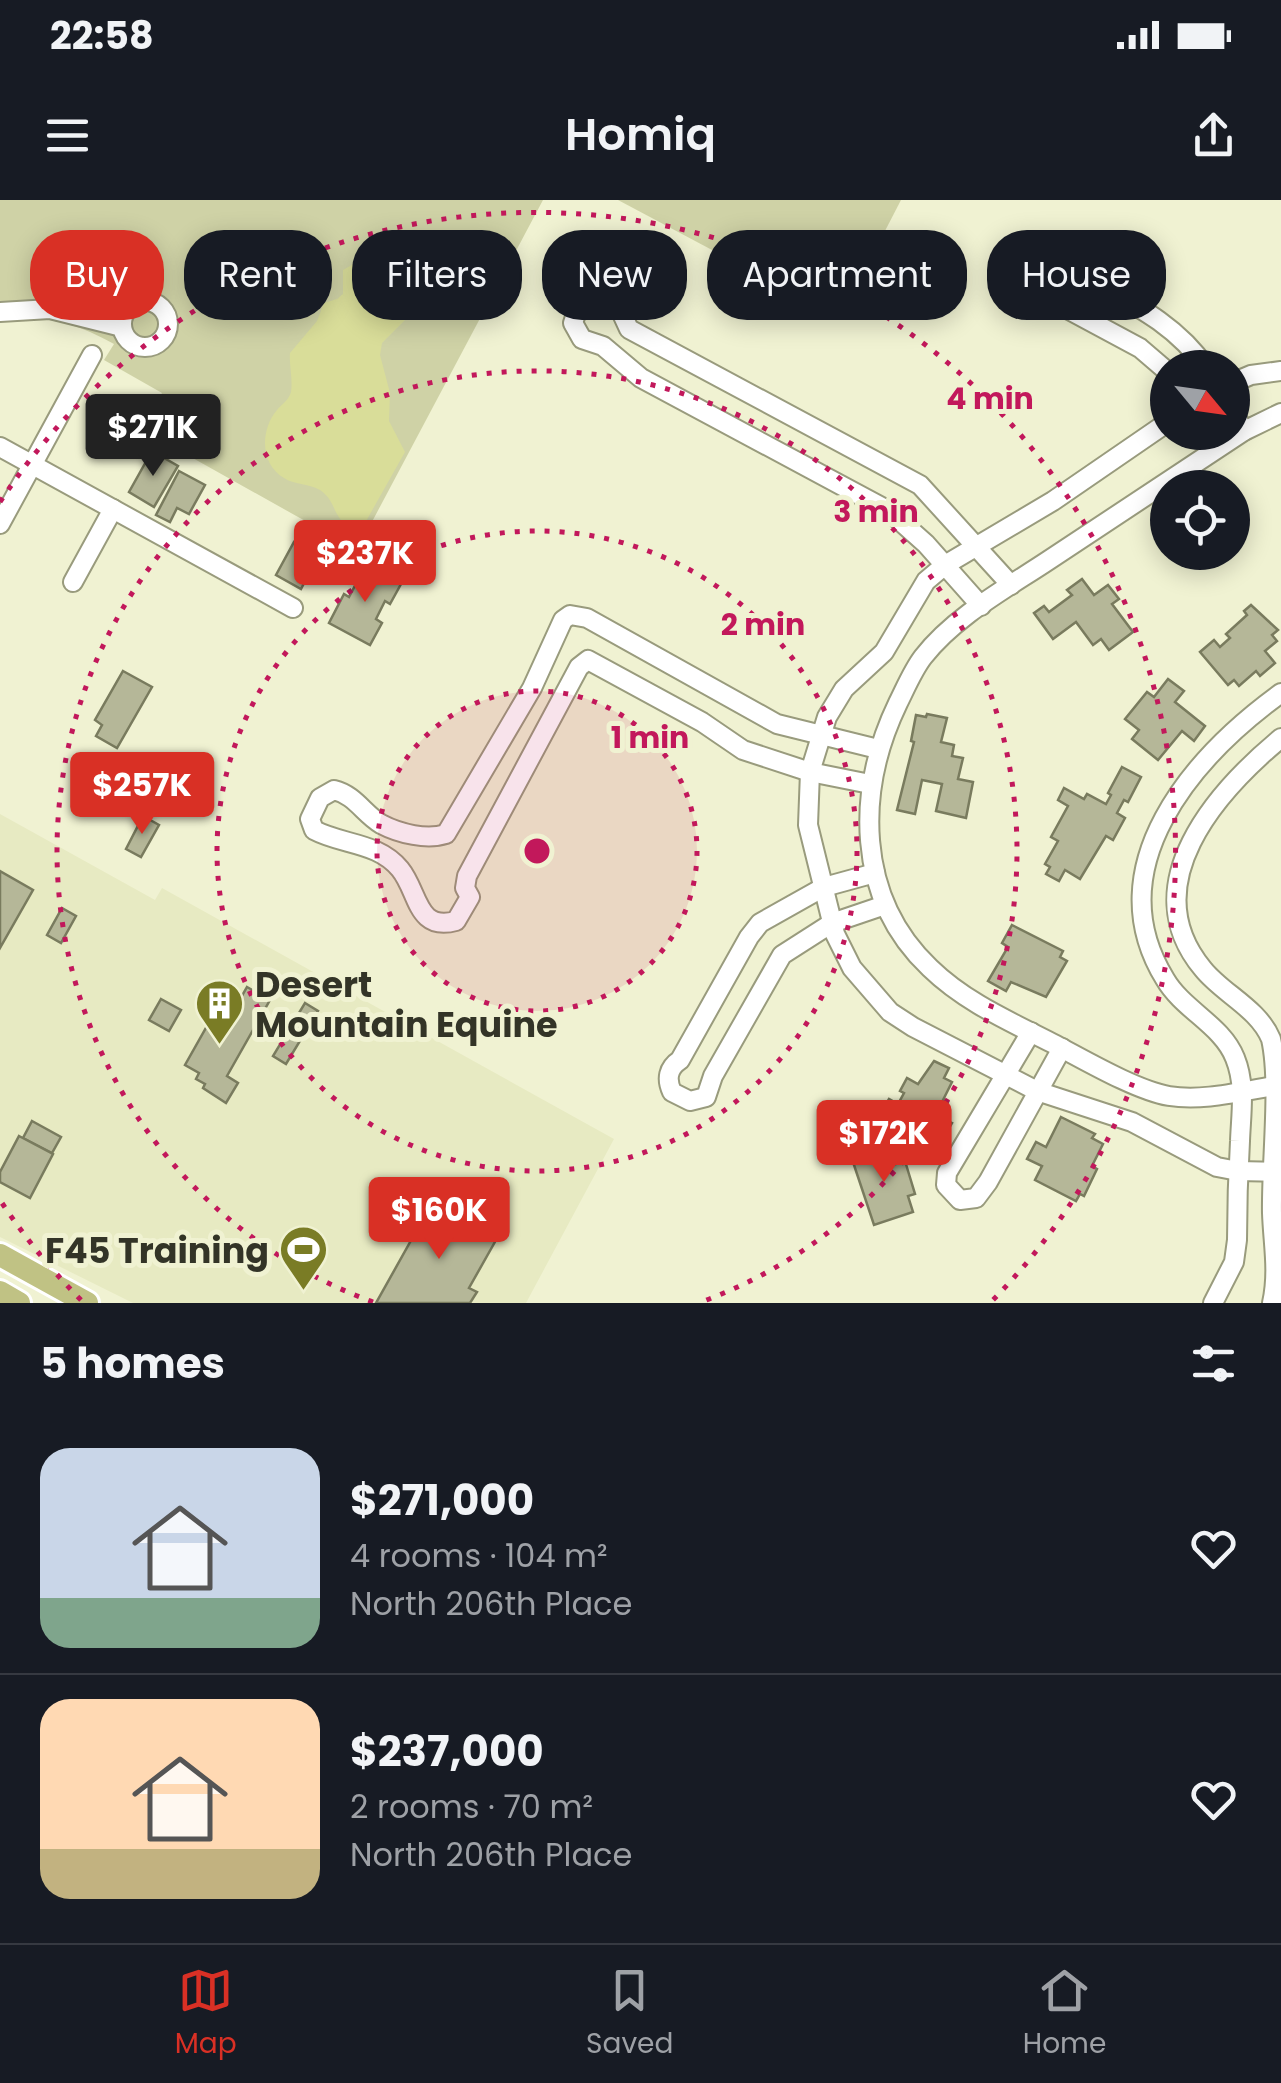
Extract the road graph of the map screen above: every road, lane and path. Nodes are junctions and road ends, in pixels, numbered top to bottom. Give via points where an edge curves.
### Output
1 (0, 312) edge
2 (122, 328) dead end
3 (1192, 350) edge
4 (92, 354) dead end
5 (1150, 357) edge
6 (1281, 371) edge
7 (1250, 374) edge
8 (1281, 414) edge
9 (1250, 427) edge
10 (1150, 434) edge
11 (0, 447) edge
12 (1214, 450) edge
13 (32, 465) junction
14 (113, 509) junction
15 (0, 524) edge
16 (976, 546) junction
17 (944, 566) junction
18 (74, 582) dead end
19 (1011, 585) junction
20 (982, 606) junction
21 (293, 608) dead end
22 (1281, 693) edge
23 (820, 734) junction
24 (1281, 738) edge
25 (878, 749) junction
26 (810, 772) junction
27 (870, 784) junction
28 (1157, 828) junction
29 (1190, 843) junction
30 (1143, 869) junction
31 (875, 873) junction
32 (1180, 875) junction
33 (824, 887) junction
34 (885, 905) junction
35 (832, 923) junction
36 (1031, 1032) junction
37 (1062, 1048) junction
38 (1006, 1076) junction
39 (1280, 1085) edge
40 (1251, 1090) junction
41 (1037, 1091) junction
42 (1246, 1171) junction
43 (1278, 1172) edge
44 (0, 1255) edge
45 (0, 1292) edge
46 (48, 1294) edge
47 (19, 1303) edge
48 (87, 1303) edge
49 (1213, 1303) edge
50 (1272, 1303) edge

1 - 2 street via 50,309
3 - 5 street via 1143,309 1036,246 1010,249 1002,260 1004,276 1016,288 1032,290
4 - 13 street
6 - 7 street
8 - 9 street
10 - 16 street
11 - 13 street
12 - 19 street
13 - 14 street
13 - 15 street
14 - 18 street
14 - 21 street
16 - 17 street
16 - 17 street via 908,478 628,329 617,303 595,296 579,305 573,323 582,339 603,346 641,378 889,511
16 - 19 street
17 - 20 street
17 - 23 street via 926,582 884,652 844,689
19 - 20 street
20 - 25 street via 922,658
22 - 28 street via 1210,757
23 - 25 street
23 - 26 street
23 - 26 street via 777,724 570,614 446,834 426,838 381,824 334,790 320,798 310,819 314,830 360,844 398,866 431,922 456,921 470,897 468,876 588,660 744,750
24 - 29 street via 1212,807
25 - 27 street
26 - 27 street
26 - 33 street via 808,825
27 - 31 street via 867,826
28 - 29 street
28 - 30 street
29 - 32 street
30 - 32 street
30 - 40 street via 1144,922 1156,961 1176,994 1227,1043
31 - 33 street
31 - 34 street
32 - 39 street via 1177,904 1191,952 1266,1030
33 - 35 street
33 - 35 street via 754,930 670,1070 672,1092 690,1101 706,1096 776,962
34 - 35 street
34 - 36 street via 910,946 947,984
35 - 38 street via 852,968 890,1012
36 - 37 street
36 - 38 street
37 - 40 street via 1165,1096
37 - 41 street
38 - 41 street
38 - 41 street via 947,1173 946,1184 960,1200 982,1192
39 - 40 street
39 - 43 street
40 - 42 street via 1240,1131
41 - 42 street via 1132,1122 1217,1166
42 - 43 street
42 - 49 street via 1234,1262
43 - 50 street
44 - 46 main road
45 - 47 main road
46 - 48 main road

